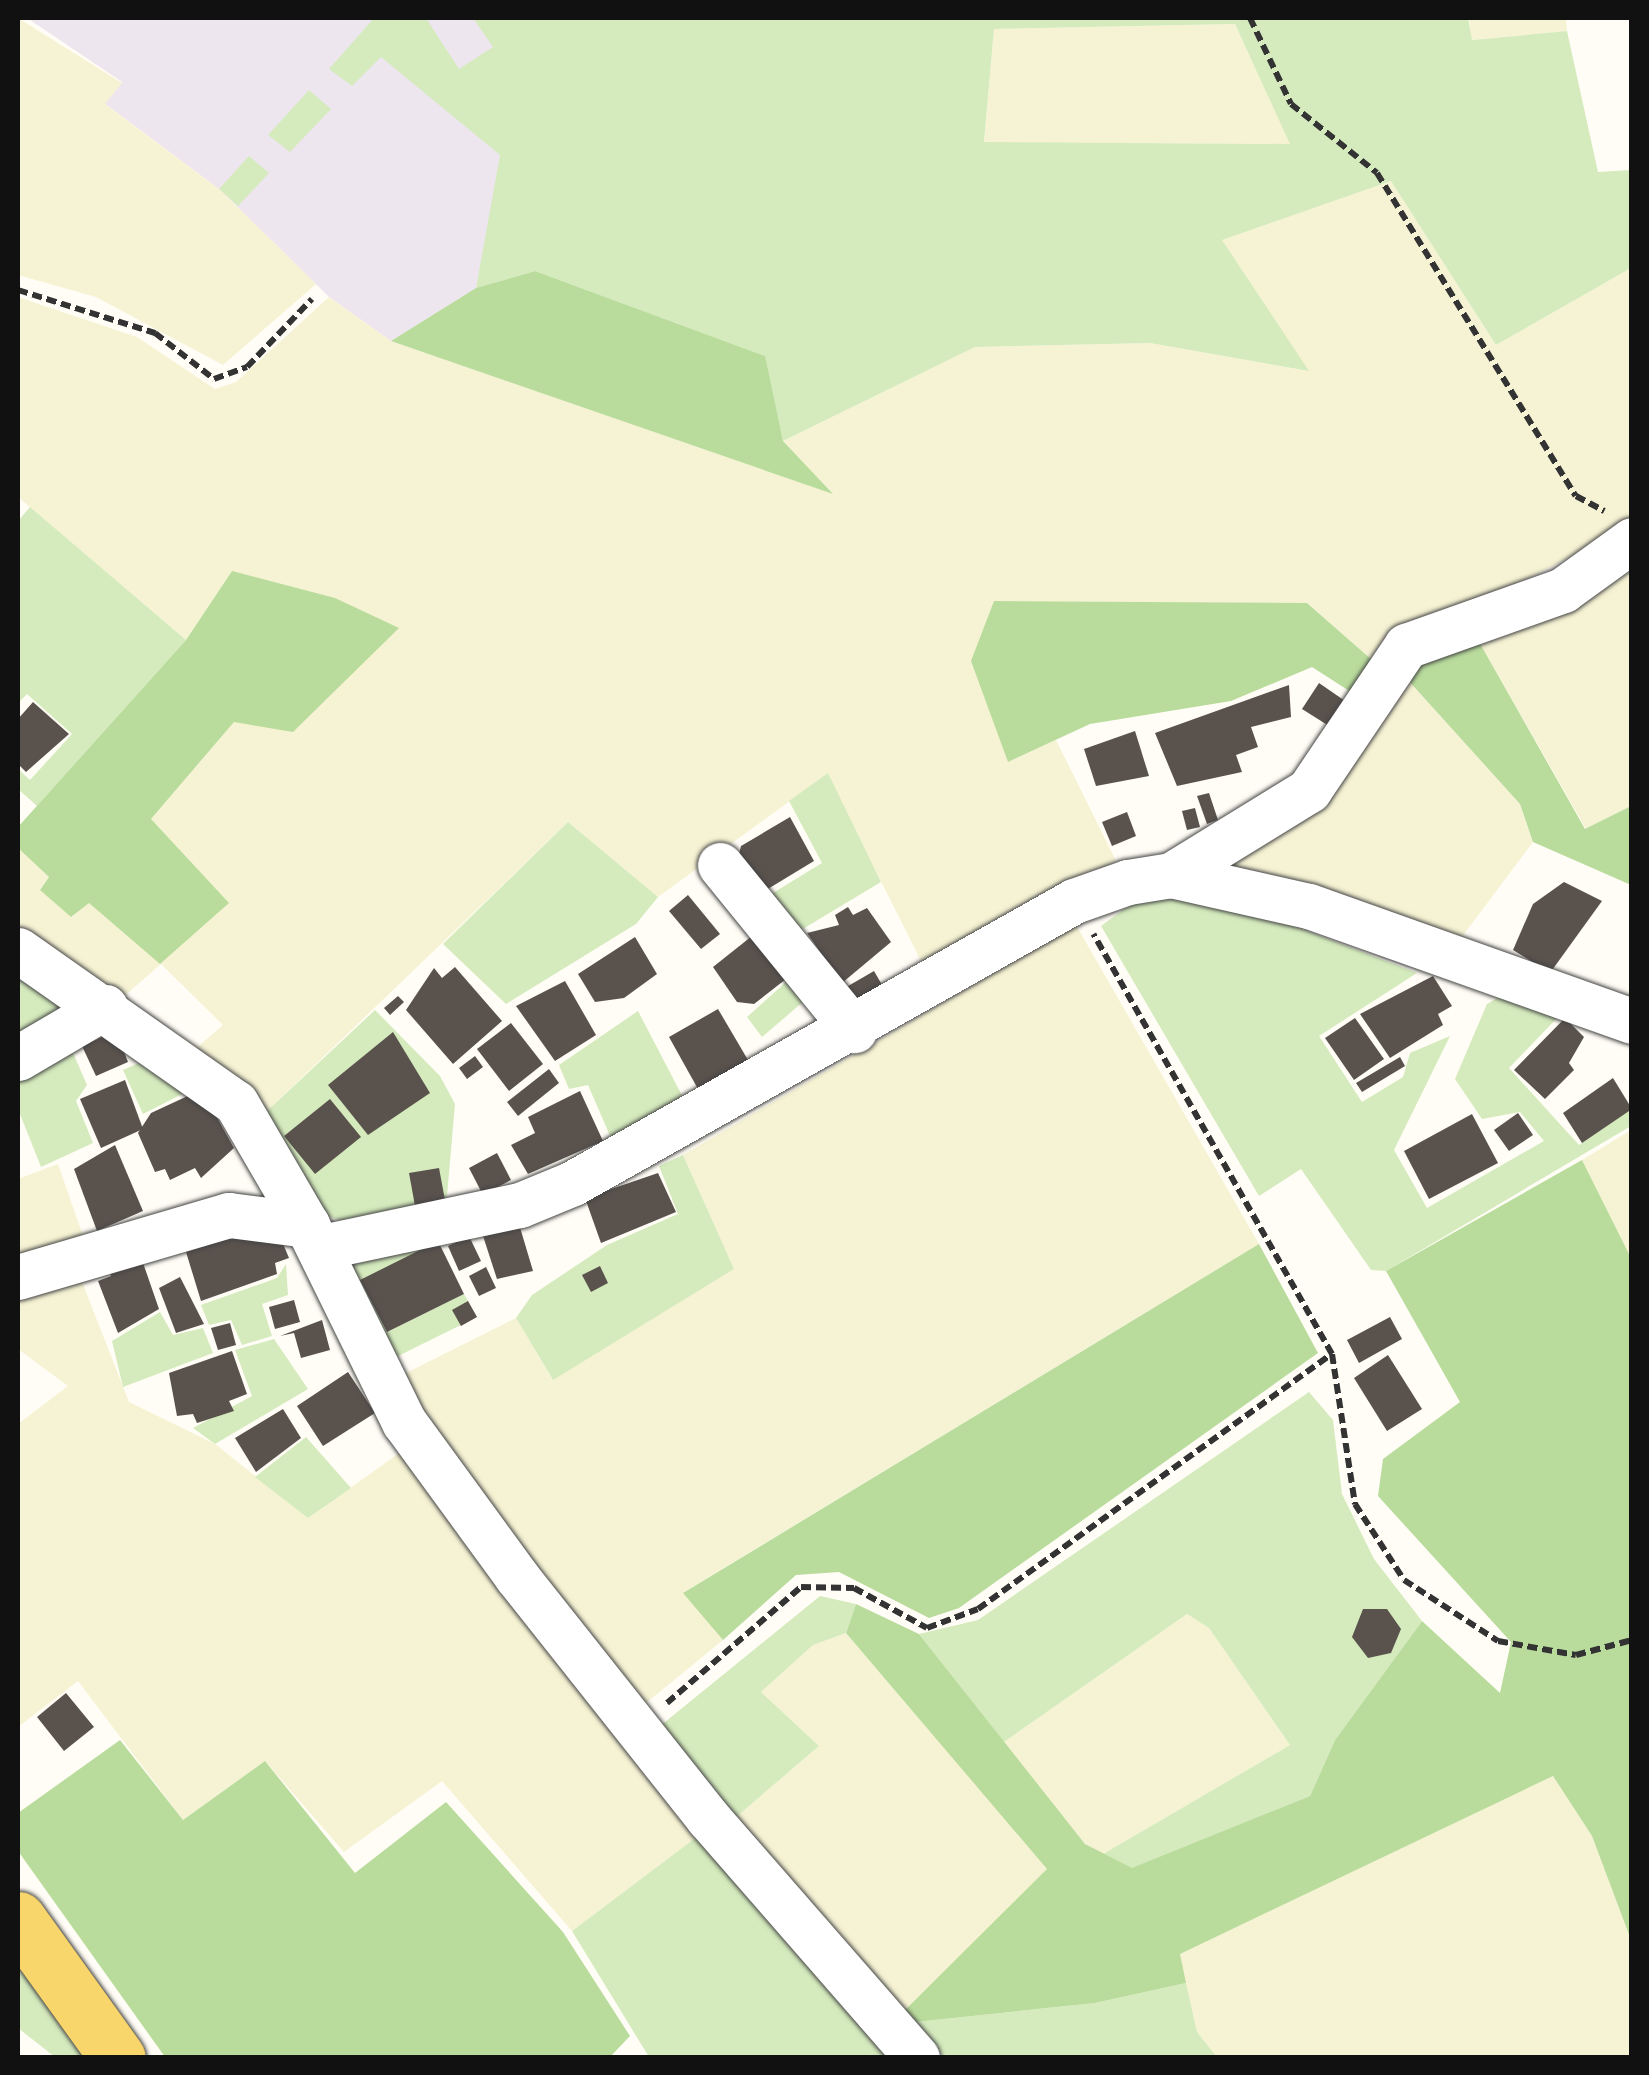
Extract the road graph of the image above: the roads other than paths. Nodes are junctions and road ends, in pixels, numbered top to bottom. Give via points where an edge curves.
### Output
1 (1628, 530) edge
2 (720, 864) dead end
3 (1172, 875) junction
4 (18, 950) edge
5 (105, 1007) junction
6 (1632, 1022) edge
7 (854, 1030) junction
8 (18, 1058) edge
9 (315, 1236) junction
10 (18, 1276) edge
11 (18, 1919) edge
12 (118, 2058) edge
13 (917, 2058) edge

1 - 3 street via 1564,590 1406,646 1310,790
2 - 7 street
3 - 6 street via 1309,906
3 - 7 street via 1074,902
4 - 5 street
5 - 8 street
5 - 9 street via 236,1103
7 - 9 street via 520,1205
9 - 10 street via 229,1215
9 - 13 street via 404,1422 639,1733
11 - 12 main road

